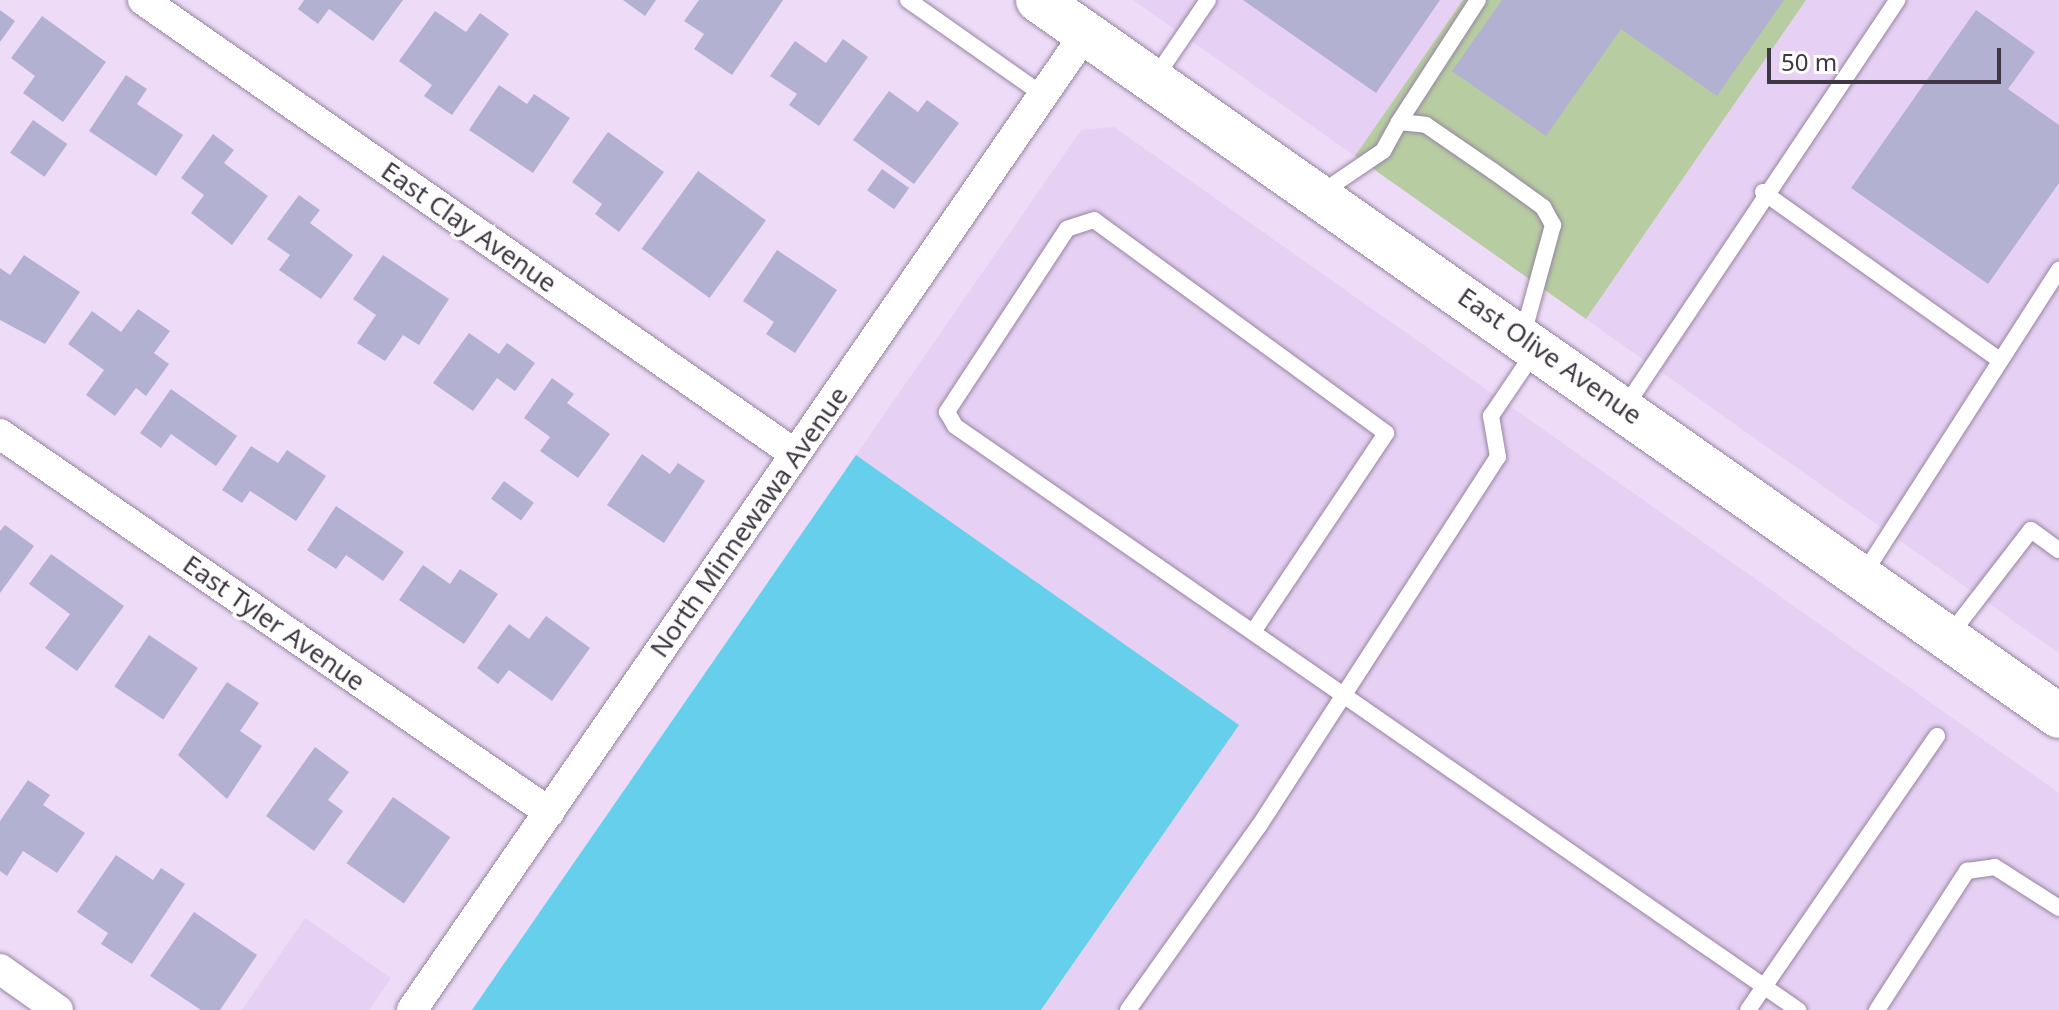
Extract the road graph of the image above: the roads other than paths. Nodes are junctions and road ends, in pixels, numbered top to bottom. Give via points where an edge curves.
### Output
1 (143, 0) edge
2 (908, 0) edge
3 (1038, 0) edge
4 (1208, 0) edge
5 (1478, 0) edge
6 (1897, 0) edge
7 (1085, 34) junction
8 (1152, 81) junction
9 (1043, 95) junction
10 (1399, 122) junction
11 (1763, 192) junction
12 (1320, 194) junction
13 (2059, 270) edge
14 (1530, 342) junction
15 (1998, 359) junction
16 (1624, 409) junction
17 (0, 434) edge
18 (795, 454) junction
19 (2059, 550) edge
20 (1862, 576) junction
21 (1253, 632) junction
22 (1948, 638) junction
23 (1346, 696) junction
24 (2059, 716) edge
25 (1937, 736) dead end
26 (549, 812) junction
27 (2059, 908) edge
28 (0, 969) edge
29 (1764, 987) junction
30 (58, 1010) edge
31 (412, 1010) edge
32 (1128, 1010) edge
33 (1748, 1010) edge
34 (1798, 1010) edge
35 (1877, 1010) edge

1 - 18 street, East Clay Avenue
2 - 9 lane
3 - 7 main road, East Olive Avenue
4 - 8 lane
5 - 10 lane
6 - 11 lane
7 - 8 main road, East Olive Avenue
7 - 9 street, North Minnewawa Avenue
8 - 12 main road, East Olive Avenue
9 - 18 street, North Minnewawa Avenue
10 - 12 lane via 1383,151
10 - 14 lane via 1426,125 1543,207 1553,225
11 - 15 lane
11 - 16 lane
12 - 14 main road, East Olive Avenue
13 - 15 lane
14 - 16 main road, East Olive Avenue
14 - 23 lane via 1491,416 1498,457
15 - 20 lane
16 - 20 main road, East Olive Avenue
17 - 26 street, East Tyler Avenue
18 - 26 street, North Minnewawa Avenue
19 - 22 lane via 2031,530
20 - 22 main road, East Olive Avenue
21 - 21 lane via 955,426 947,412 1067,229 1094,220 1386,433
21 - 23 lane
22 - 24 main road, East Olive Avenue
23 - 29 lane
23 - 32 lane
25 - 29 lane
26 - 31 street, North Minnewawa Avenue
27 - 35 lane via 1995,867 1967,871
28 - 30 street
29 - 33 lane
29 - 34 lane

